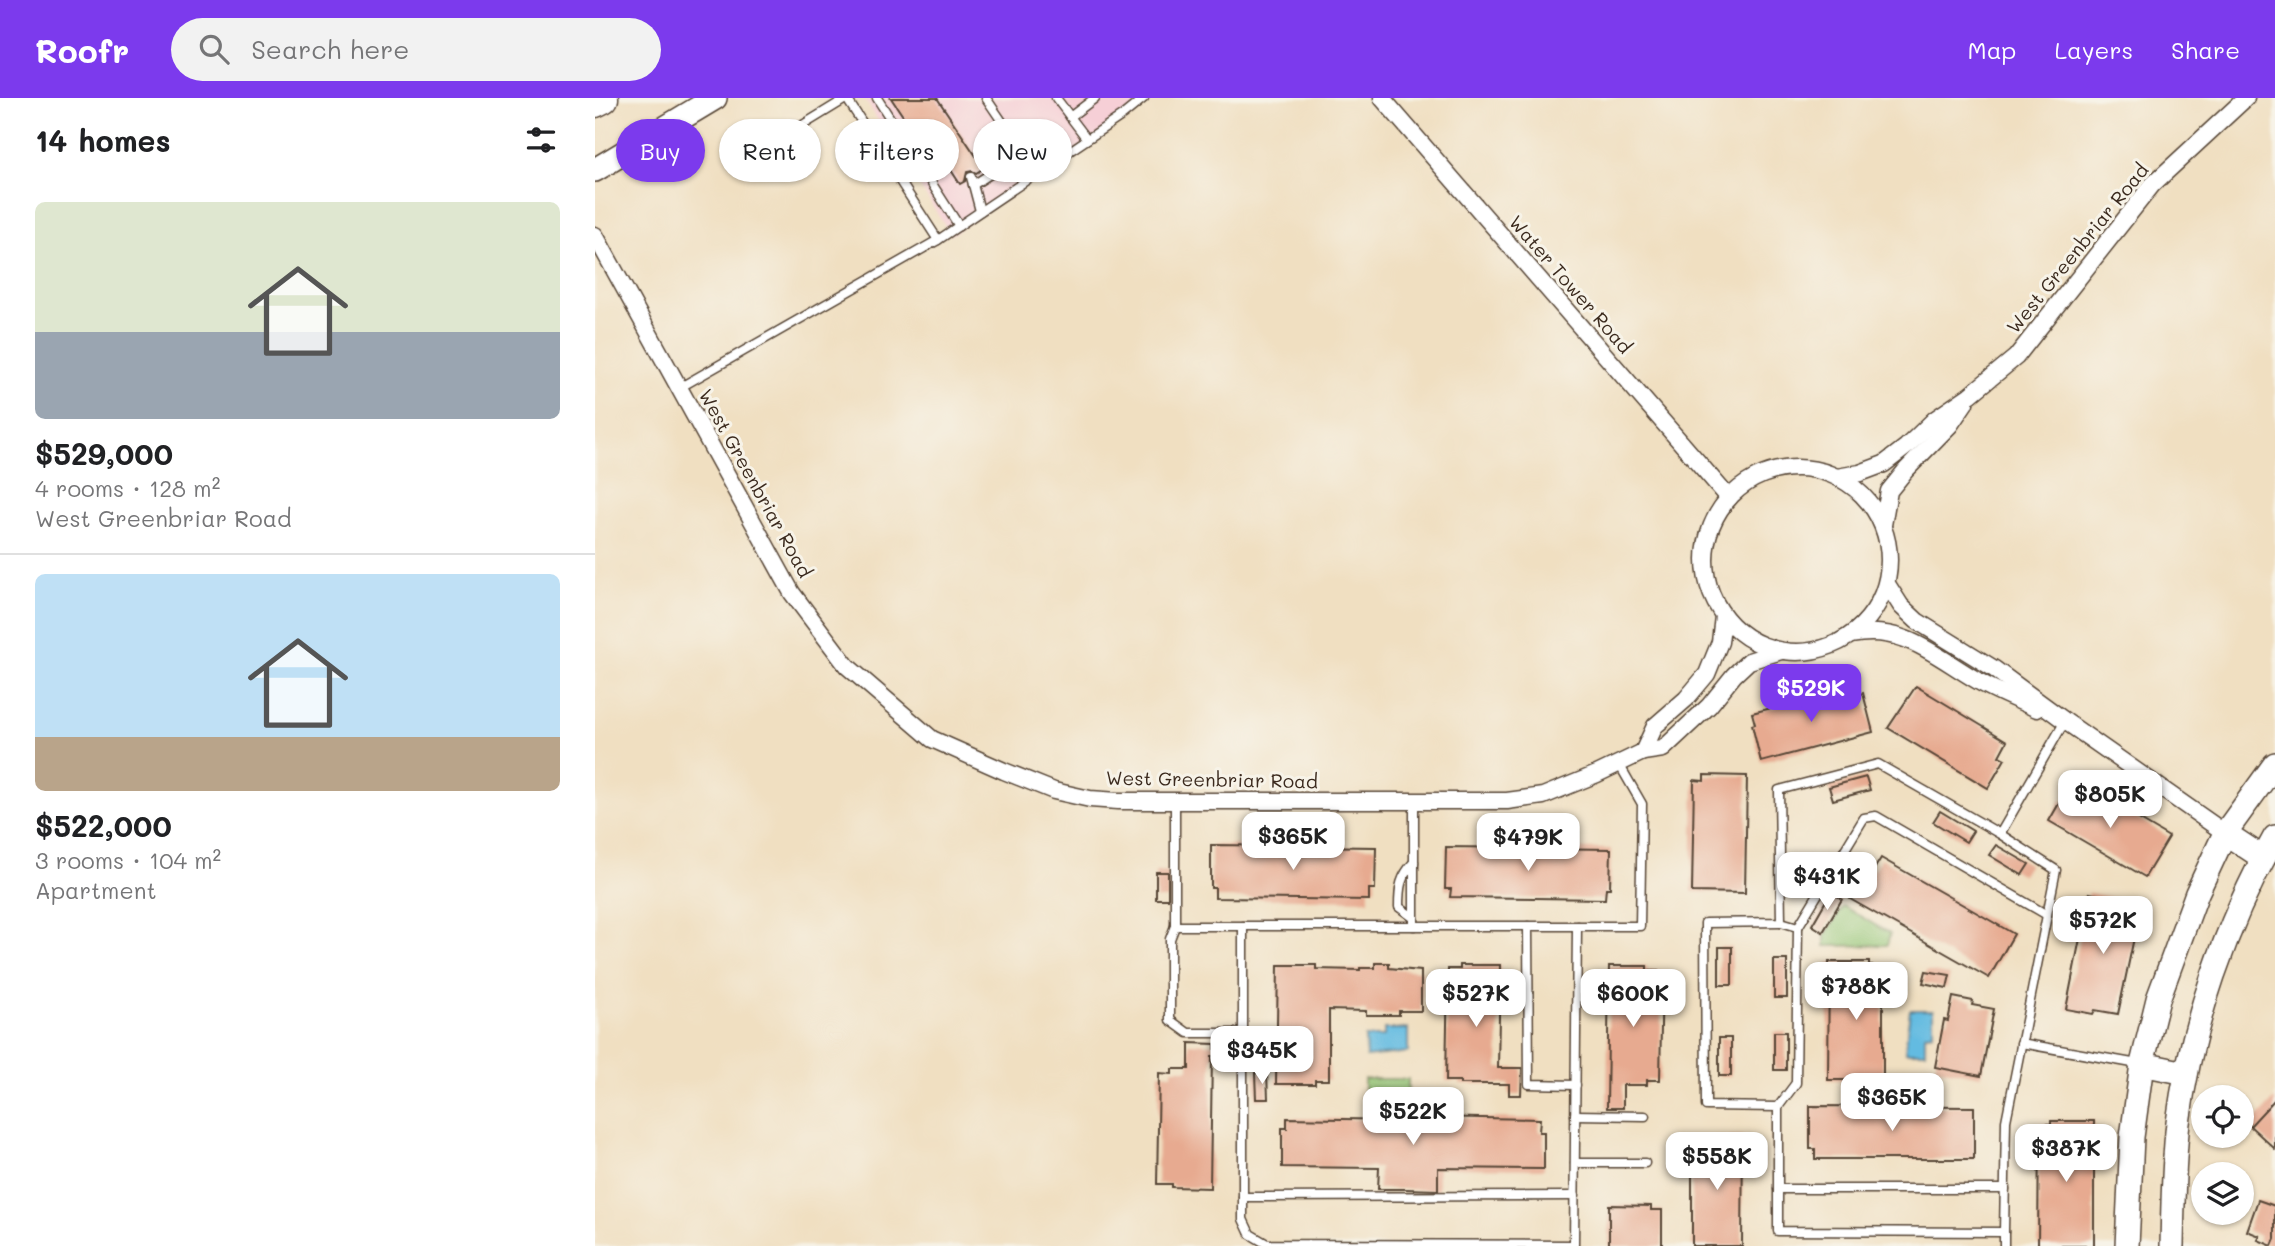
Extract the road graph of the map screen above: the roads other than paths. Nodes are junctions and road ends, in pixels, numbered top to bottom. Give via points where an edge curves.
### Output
1 (603, 98) edge
2 (716, 98) edge
3 (877, 98) edge
4 (986, 98) edge
5 (1056, 98) edge
6 (1095, 98) edge
7 (1144, 98) edge
8 (1382, 98) edge
9 (847, 99) edge
10 (2238, 101) edge
11 (595, 102) edge
12 (1070, 117) junction
13 (813, 119) edge
14 (1000, 119) edge
15 (1087, 139) junction
16 (1072, 149) edge
17 (595, 170) edge
18 (973, 180) edge
19 (1024, 182) edge
20 (980, 211) junction
21 (958, 226) junction
22 (595, 236) edge
23 (938, 240) junction
24 (680, 388) junction
25 (1971, 395) junction
26 (1837, 477) junction
27 (1728, 498) junction
28 (1883, 525) junction
29 (1887, 584) junction
30 (1723, 616) junction
31 (1851, 635) junction
32 (1781, 651) junction
33 (2065, 721) junction
34 (1643, 752) junction
35 (1619, 764) junction
36 (2275, 764) edge
37 (1175, 801) junction
38 (1414, 802) junction
39 (2225, 833) junction
40 (2000, 834) junction
41 (2275, 836) edge
42 (2263, 858) junction
43 (1414, 862) junction
44 (2047, 915) junction
45 (1414, 922) junction
46 (1781, 922) junction
47 (1175, 926) junction
48 (1243, 926) junction
49 (1528, 926) junction
50 (1577, 926) junction
51 (1798, 927) junction
52 (1242, 1033) junction
53 (2021, 1043) junction
54 (2142, 1064) junction
55 (2186, 1073) junction
56 (1576, 1085) junction
57 (1778, 1107) junction
58 (1575, 1115) junction
59 (1645, 1116) dead end
60 (1575, 1163) junction
61 (1645, 1163) dead end
62 (1777, 1189) junction
63 (2005, 1189) junction
64 (1575, 1196) junction
65 (1243, 1197) junction
66 (2004, 1232) junction
67 (1574, 1245) edge
68 (2004, 1246) edge
69 (2127, 1246) edge
70 (2172, 1246) edge

1 - 11 highway
2 - 17 street
3 - 21 lane
4 - 14 lane
5 - 12 lane
6 - 12 lane
7 - 15 lane
8 - 27 street, Water Tower Road
9 - 13 lane
9 - 23 lane
10 - 25 street, West Greenbriar Road via 2152,184 2016,357
12 - 15 lane
15 - 16 lane
18 - 20 lane
19 - 20 lane
20 - 21 lane
21 - 23 lane
22 - 24 street, West Greenbriar Road
23 - 24 lane
24 - 37 street, West Greenbriar Road via 792,593 846,666 932,739 1054,791 1118,801
25 - 26 street, West Greenbriar Road via 1935,419 1884,464
25 - 28 street, West Greenbriar Road via 1950,425 1889,491
26 - 27 street via 1804,468 1775,471 1747,482
26 - 28 street via 1868,500
27 - 30 street via 1709,529 1704,559 1709,589
28 - 29 street via 1890,554
29 - 31 street via 1873,613
29 - 33 street via 1917,621 1993,668
30 - 32 street via 1745,637
30 - 34 street via 1720,642 1707,674 1655,726
31 - 32 street via 1822,649
31 - 33 street via 1880,632 1909,639 1981,683
32 - 34 street, West Greenbriar Road via 1749,661 1672,742 1663,749
33 - 39 street
33 - 40 lane
34 - 35 street, West Greenbriar Road
35 - 38 street, West Greenbriar Road via 1543,796
35 - 50 lane via 1642,804 1640,926
36 - 39 street
37 - 38 street, West Greenbriar Road
37 - 47 lane
38 - 43 lane
39 - 42 street
39 - 54 street via 2168,967
40 - 44 lane via 2056,870
40 - 46 lane via 1878,764 1779,790
41 - 42 street
42 - 55 street via 2215,973
43 - 45 lane
43 - 45 lane via 1399,884 1399,907
44 - 51 lane via 1876,816 1864,818
44 - 53 lane
45 - 48 lane
45 - 49 lane
46 - 51 lane
46 - 57 lane via 1705,923 1706,1106
47 - 48 lane
47 - 52 lane via 1170,939 1170,1020 1188,1033
48 - 52 lane
49 - 50 lane
49 - 56 lane via 1529,1084
50 - 56 lane
51 - 57 lane via 1796,1083
52 - 65 lane
53 - 54 lane
53 - 63 lane via 2006,1121
54 - 55 street
54 - 69 street via 2132,1137
55 - 70 street via 2176,1145
56 - 58 lane
57 - 62 lane
58 - 59 lane
58 - 60 lane
60 - 61 lane
60 - 64 lane
62 - 63 lane
62 - 66 lane via 1777,1231
63 - 66 lane
64 - 65 lane
64 - 67 lane
65 - 67 lane via 1243,1219 1250,1234 1267,1244
66 - 68 lane

